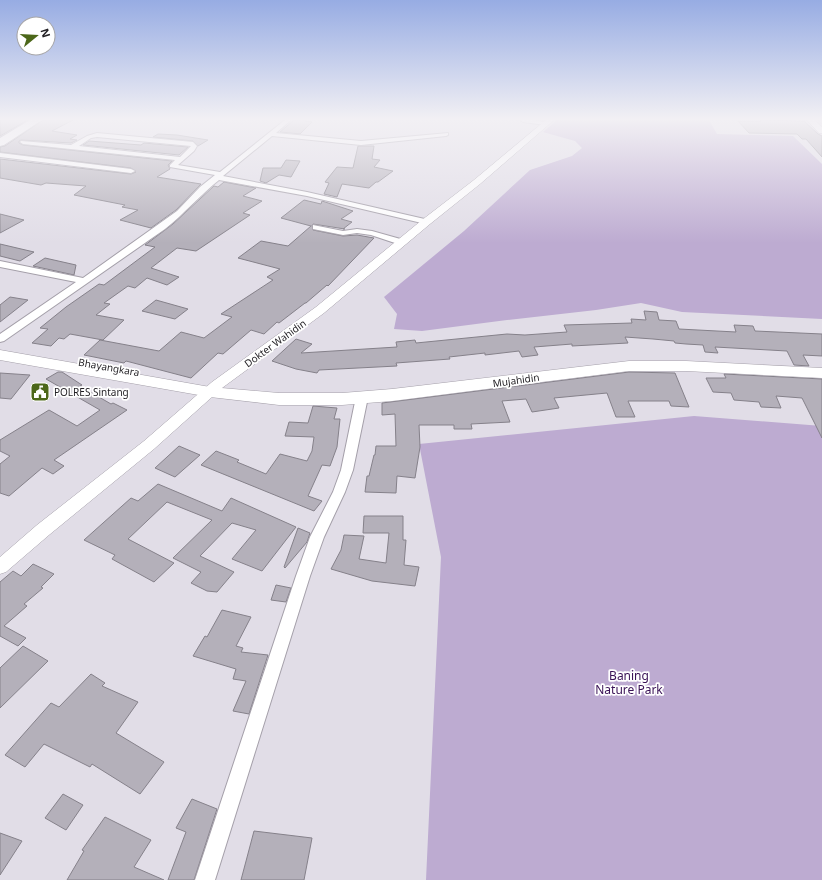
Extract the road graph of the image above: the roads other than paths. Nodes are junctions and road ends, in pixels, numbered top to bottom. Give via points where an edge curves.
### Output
1 (50, 161) edge
2 (178, 161) edge
3 (237, 161) edge
4 (501, 161) edge
5 (131, 171) dead end
6 (219, 176) junction
7 (426, 222) junction
8 (316, 226) dead end
9 (401, 242) junction
10 (0, 264) edge
11 (85, 281) junction
12 (0, 339) edge
13 (0, 348) edge
14 (0, 355) edge
15 (822, 367) edge
16 (822, 373) edge
17 (213, 388) junction
18 (362, 397) junction
19 (0, 567) edge
20 (205, 880) edge

1 - 5 street
2 - 6 street via 172,166
3 - 6 street
4 - 7 street, Dokter Wahidin
6 - 7 street
6 - 11 street via 202,189 180,213
7 - 9 street, Dokter Wahidin
8 - 9 street via 343,233 372,233
9 - 17 street, Dokter Wahidin via 315,314
10 - 11 street
11 - 12 street
13 - 17 main road, Bhayangkara
14 - 17 main road, Bhayangkara
15 - 17 main road, Mujahidin via 683,359 631,359 381,389 308,392
16 - 18 main road, Mujahidin via 686,366 629,366
17 - 18 main road, Mujahidin via 279,399
17 - 19 street, Dokter Wahidin via 149,445
18 - 20 street via 347,470 317,537 303,576

